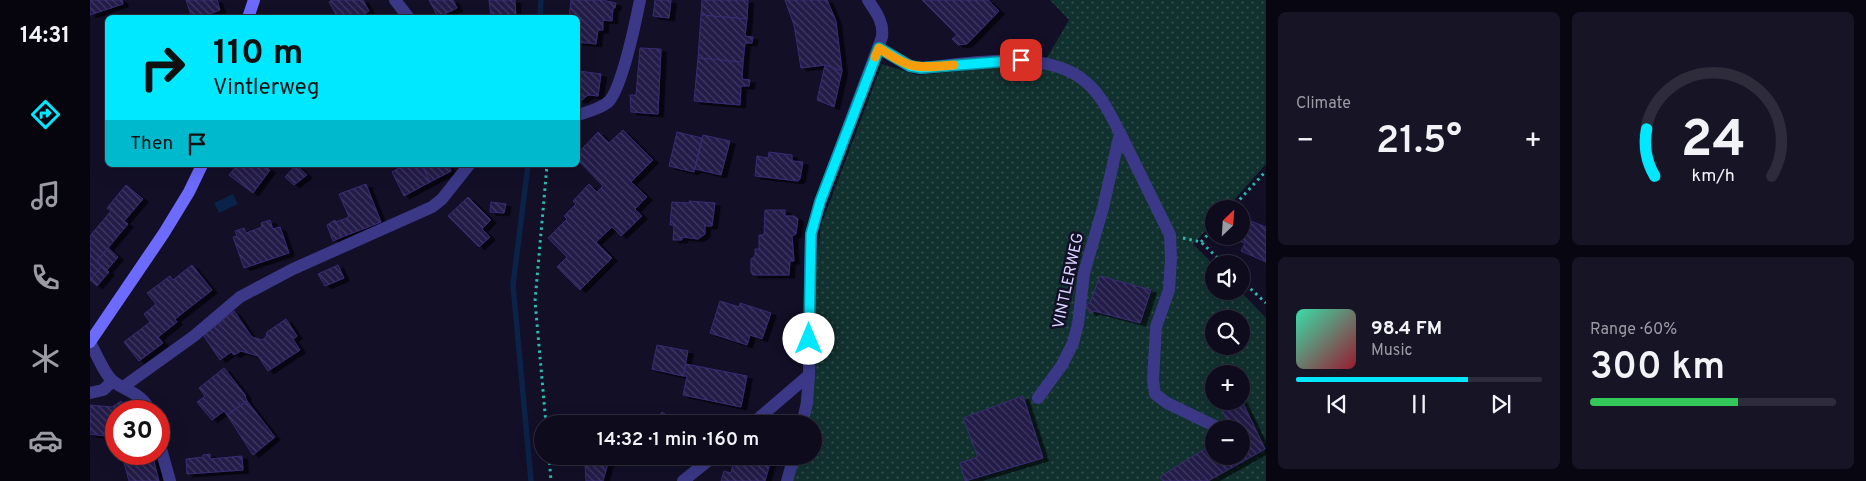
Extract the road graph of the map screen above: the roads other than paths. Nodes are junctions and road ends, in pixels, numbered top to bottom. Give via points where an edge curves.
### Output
1 (254, 0) edge
2 (395, 0) edge
3 (640, 0) edge
4 (868, 0) edge
5 (249, 15) edge
6 (407, 15) edge
7 (879, 48) junction
8 (580, 114) edge
9 (1120, 134) junction
10 (201, 167) edge
11 (467, 167) edge
12 (90, 342) edge
13 (809, 375) junction
14 (118, 384) junction
15 (90, 393) edge
16 (1038, 398) dead end
17 (143, 400) edge
18 (762, 415) edge
19 (804, 415) edge
20 (1205, 421) edge
21 (165, 465) edge
22 (703, 465) edge
23 (791, 465) edge
24 (170, 481) edge
25 (683, 481) edge
26 (787, 481) edge

1 - 5 street
2 - 6 street
3 - 8 street via 613,97 601,107
4 - 7 street via 883,30
7 - 9 street via 910,66 921,68 1021,60 1066,69 1093,89
7 - 13 street via 820,202 811,234
9 - 16 street, VINTLERWEG via 1084,273 1073,343 1062,365
9 - 20 street via 1170,235 1169,290 1156,327 1155,394
10 - 12 street via 164,233
11 - 14 street via 432,207 293,269 240,297 194,336
12 - 14 street
13 - 18 street
13 - 19 street
14 - 15 street
14 - 17 street
21 - 24 street
22 - 25 street
23 - 26 street

